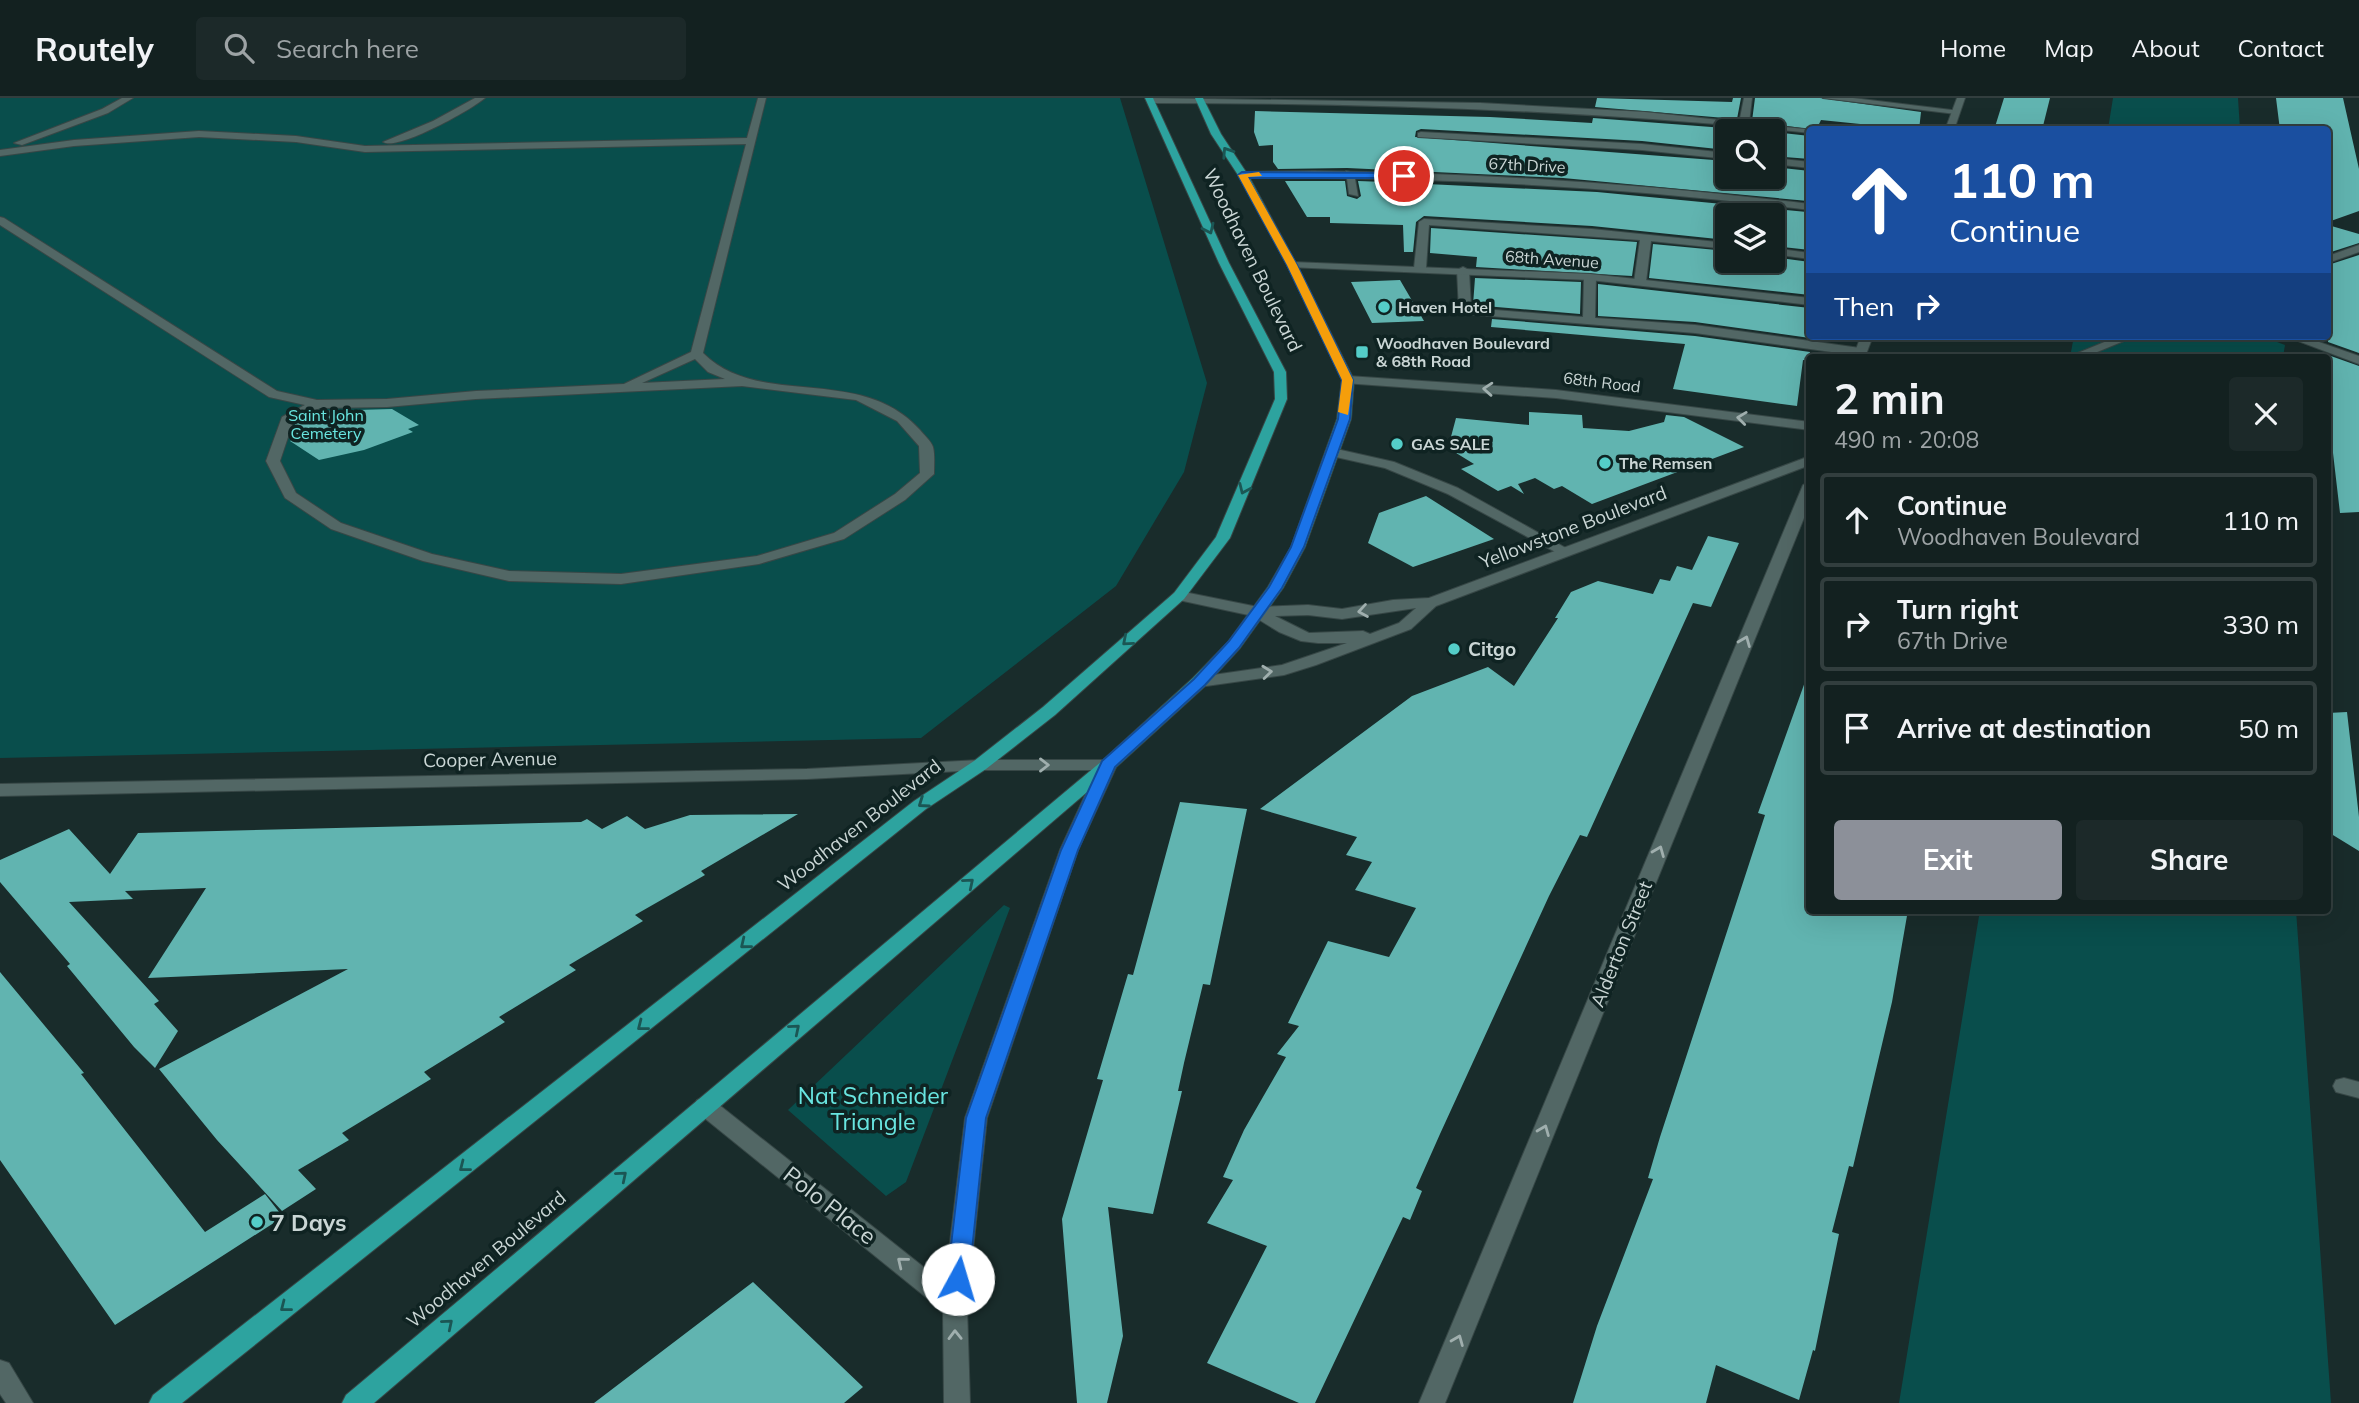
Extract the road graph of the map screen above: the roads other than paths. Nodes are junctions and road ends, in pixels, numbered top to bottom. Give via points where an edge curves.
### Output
1 (129, 98) edge
2 (481, 98) edge
3 (762, 98) edge
4 (1568, 98) edge
5 (1748, 98) edge
6 (1827, 98) edge
7 (1961, 98) edge
8 (1149, 99) edge
9 (1200, 99) edge
10 (1314, 99) edge
11 (1567, 110) junction
12 (1956, 111) junction
13 (1745, 119) edge
14 (1715, 121) edge
15 (1950, 126) edge
16 (1785, 127) edge
17 (1806, 130) edge
18 (1421, 135) dead end
19 (751, 141) junction
20 (365, 149) junction
21 (0, 151) edge
22 (1715, 155) edge
23 (1785, 162) edge
24 (1806, 165) edge
25 (1349, 173) junction
26 (1242, 175) junction
27 (1354, 194) dead end
28 (1806, 206) edge
29 (0, 220) edge
30 (1646, 237) junction
31 (1715, 245) edge
32 (2359, 248) edge
33 (1785, 253) edge
34 (1806, 255) edge
35 (2331, 259) edge
36 (1292, 265) junction
37 (1420, 268) junction
38 (1463, 270) junction
39 (1590, 277) junction
40 (1640, 282) junction
41 (1806, 302) edge
42 (1589, 319) junction
43 (2119, 340) edge
44 (2302, 340) edge
45 (697, 354) junction
46 (1859, 354) edge
47 (2082, 354) edge
48 (2359, 360) edge
49 (1348, 380) junction
50 (741, 382) junction
51 (617, 389) junction
52 (317, 404) junction
53 (1806, 425) edge
54 (1332, 452) junction
55 (1806, 462) edge
56 (1806, 495) edge
57 (1566, 552) junction
58 (1178, 596) junction
59 (1431, 603) junction
60 (1258, 612) junction
61 (1388, 633) junction
62 (1199, 682) junction
63 (980, 765) junction
64 (1108, 765) junction
65 (0, 790) edge
66 (705, 1106) junction
67 (955, 1306) junction
68 (0, 1371) edge
69 (20, 1403) edge
70 (162, 1403) edge
71 (355, 1403) edge
72 (957, 1403) edge
73 (1432, 1403) edge

1 - 21 street
2 - 20 street via 412,135
3 - 19 street
4 - 11 street
5 - 13 street
6 - 12 street
7 - 12 street
8 - 9 street
8 -> 58 main road, Woodhaven Boulevard via 1280,372 1281,399 1275,417 1223,538
9 - 10 street
26 -> 9 main road, Woodhaven Boulevard
10 - 11 street
11 - 14 street
12 - 15 street
16 - 17 street
18 - 22 street
19 - 20 street
19 - 45 street
20 - 21 street via 296,139 199,134
23 - 24 street
25 - 26 street, 67th Drive
25 - 27 street
25 - 28 street, 67th Drive via 1708,194
26 - 36 main road, Woodhaven Boulevard
29 - 52 street via 273,394
30 - 31 street
30 - 37 street via 1424,222
30 - 40 street
32 - 35 street
33 - 34 street
36 - 37 street, 68th Avenue
36 - 49 main road, Woodhaven Boulevard
37 - 38 street, 68th Avenue
38 - 39 street, 68th Avenue
38 - 42 street via 1465,311
39 - 40 street, 68th Avenue
39 - 42 street
40 - 41 street, 68th Avenue
42 - 46 street via 1695,329
43 - 47 street
44 - 48 street
45 - 50 street via 712,369
45 - 51 street
53 -> 49 street, 68th Road via 1556,394
49 - 54 main road, Woodhaven Boulevard via 1344,419
50 - 51 street
50 - 52 street via 859,397 902,418 926,445 927,474 839,537 759,560 621,579 509,576 428,558 336,527 290,495 273,461 287,420
51 - 52 street
54 - 57 street via 1389,466 1453,491
54 - 60 main road, Woodhaven Boulevard via 1298,547
55 - 57 street, Yellowstone Boulevard
73 -> 56 street, Alderton Street
57 - 59 street, Yellowstone Boulevard
58 - 60 street, Yellowstone Boulevard
58 -> 63 main road, Woodhaven Boulevard via 1049,711
59 -> 60 street, Yellowstone Boulevard via 1342,614
59 - 61 street, Yellowstone Boulevard via 1405,626
60 - 61 street, Yellowstone Boulevard via 1305,638
60 - 62 main road, Woodhaven Boulevard
62 -> 61 street, Yellowstone Boulevard via 1284,670
62 - 64 main road, Woodhaven Boulevard
63 -> 64 street, Cooper Avenue
63 - 65 street, Cooper Avenue via 807,774
63 -> 70 main road, Woodhaven Boulevard via 920,805
66 -> 64 main road, Woodhaven Boulevard
64 - 67 street via 1069,850 976,1118
67 -> 66 street, Polo Place
71 -> 66 main road, Woodhaven Boulevard
72 -> 67 street
68 - 69 street

